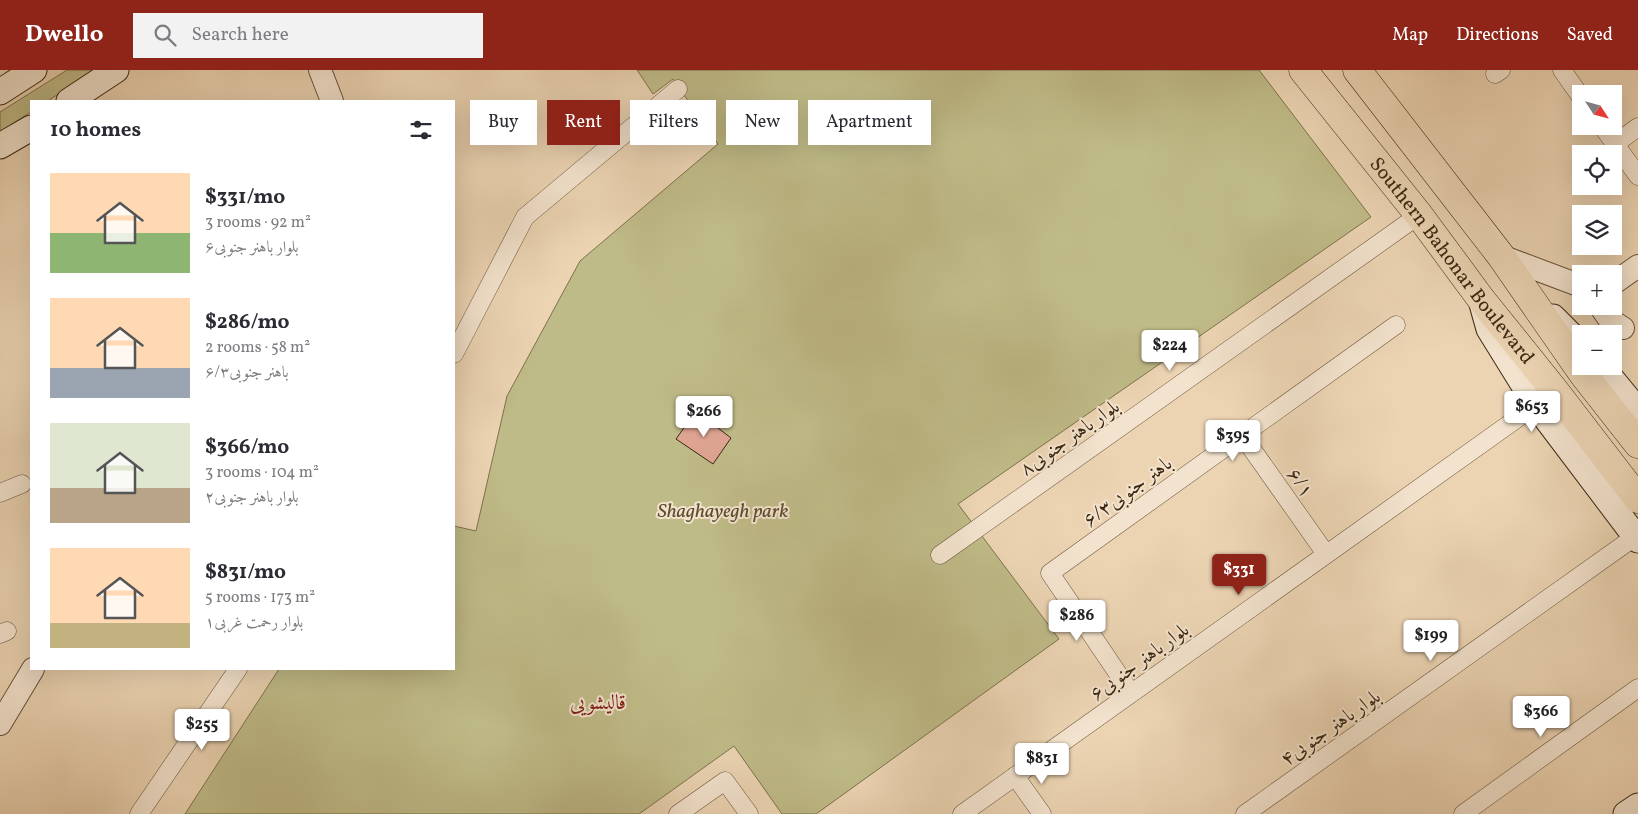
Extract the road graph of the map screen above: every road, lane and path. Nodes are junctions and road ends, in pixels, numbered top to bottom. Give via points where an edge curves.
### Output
1 (34, 70) edge
2 (116, 70) edge
3 (320, 70) edge
4 (1303, 70) edge
5 (1357, 70) edge
6 (1562, 70) edge
7 (1573, 85) edge
8 (678, 89) dead end
9 (0, 92) edge
10 (71, 100) edge
11 (332, 100) edge
12 (1638, 127) edge
13 (30, 129) edge
14 (1608, 135) edge
15 (1615, 144) junction
16 (0, 146) edge
17 (1638, 176) edge
18 (1419, 215) junction
19 (1501, 256) junction
20 (1638, 266) edge
21 (1622, 277) edge
22 (1572, 283) edge
23 (1527, 291) junction
24 (1481, 299) junction
25 (1606, 315) edge
26 (1396, 325) dead end
27 (1625, 327) edge
28 (1572, 336) edge
29 (455, 352) edge
30 (1608, 375) edge
31 (1536, 405) junction
32 (1638, 411) edge
33 (1242, 435) junction
34 (1638, 444) edge
35 (22, 484) dead end
36 (0, 493) edge
37 (1638, 499) edge
38 (1637, 538) edge
39 (1326, 554) junction
40 (940, 555) dead end
41 (32, 670) edge
42 (237, 670) edge
43 (1638, 688) edge
44 (1131, 693) junction
45 (0, 724) edge
46 (1015, 776) junction
47 (1638, 806) edge
48 (139, 814) edge
49 (678, 814) edge
50 (749, 814) edge
51 (962, 814) edge
52 (1042, 814) edge
53 (1245, 814) edge
54 (1463, 814) edge
55 (1626, 814) edge

1 - 9 main road
2 - 10 main road
3 - 11 street
4 - 18 main road, Southern Bahonar Boulevard
5 - 19 main road, Southern Bahonar Boulevard
6 - 7 street
8 - 29 street via 525,217
12 - 15 street
13 - 16 main road
14 - 15 street
15 - 17 street
18 - 24 main road, Southern Bahonar Boulevard
18 - 40 street, ۸بلوار باهنر جنوبی
19 - 22 street
19 - 23 main road, Southern Bahonar Boulevard
20 - 21 street
23 - 28 main road
23 - 34 main road, Southern Bahonar Boulevard via 1583,374
24 - 31 main road via 1489,329
24 - 37 main road, Southern Bahonar Boulevard
25 - 27 street
26 - 33 street, ۶/۳باهنر جنوبی
30 - 32 main road
31 - 38 main road
31 - 39 street, بلوار باهنر جنوبی۶
33 - 39 street, ۶/۱
33 - 44 street, ۶/۳باهنر جنوبی via 1050,573
35 - 36 street
38 - 53 street, بلوار باهنر جنوبی۴
39 - 44 street, بلوار باهنر جنوبی۶
41 - 45 street
42 - 48 street
43 - 54 street
44 - 46 street, بلوار باهنر جنوبی۶
46 - 51 street, بلوار باهنر جنوبی۶
46 - 52 street
47 - 55 main road
49 - 50 street via 726,781

